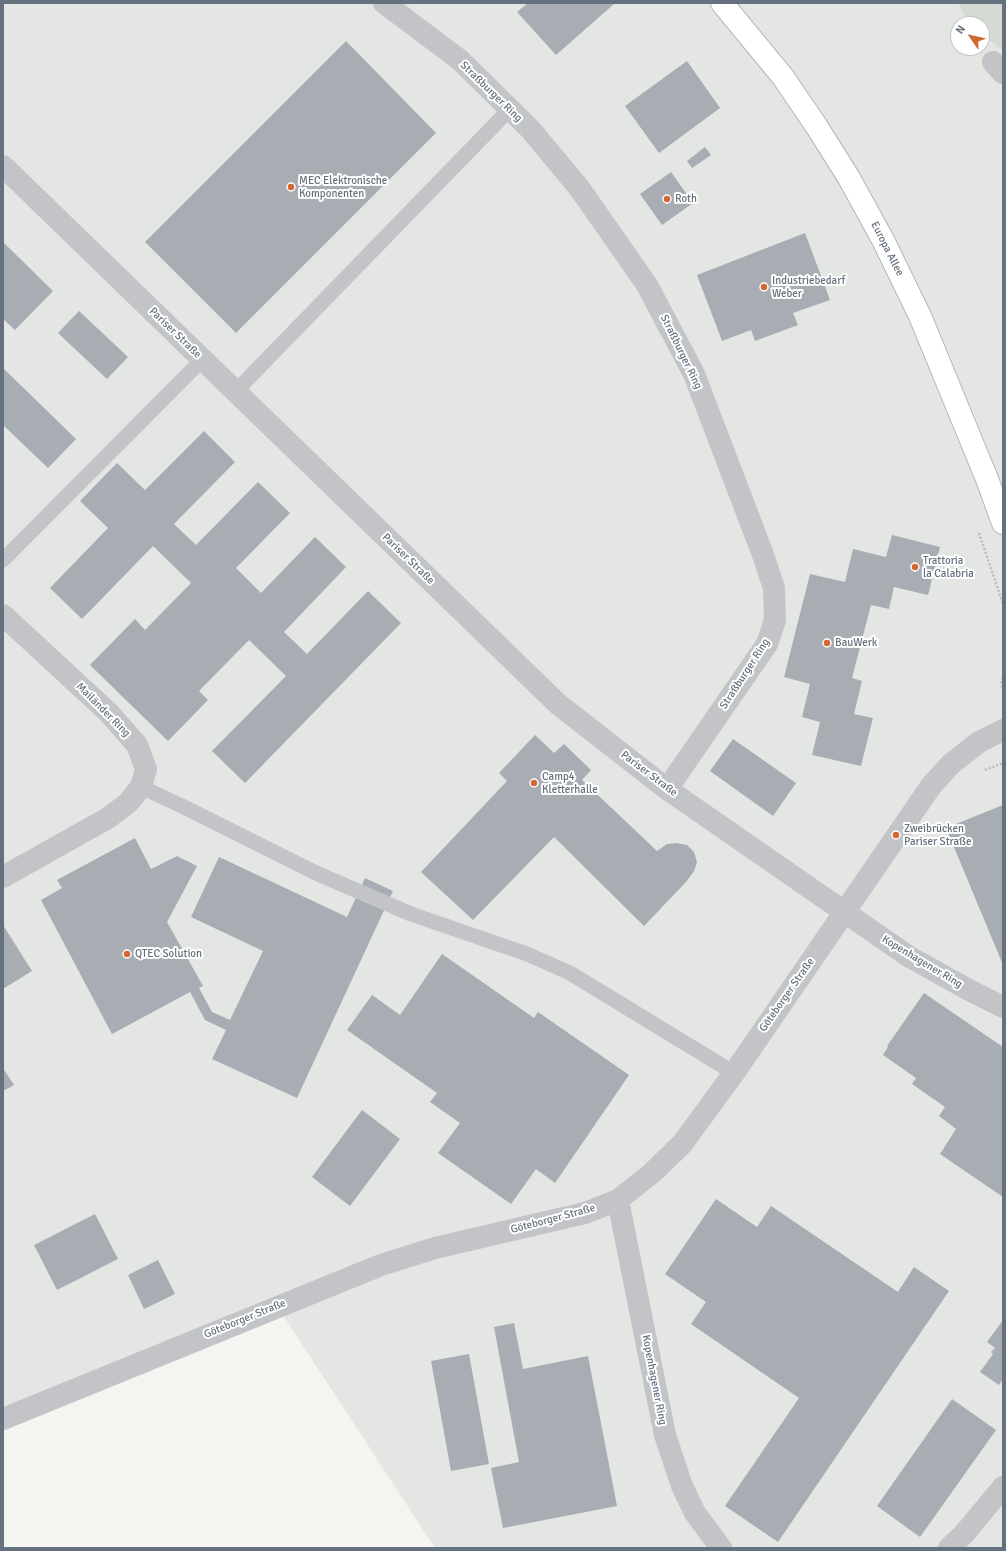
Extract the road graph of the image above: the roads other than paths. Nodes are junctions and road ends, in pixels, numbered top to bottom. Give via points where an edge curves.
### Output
1 (384, 3) edge
2 (722, 3) edge
3 (510, 109) junction
4 (3, 166) edge
5 (202, 360) junction
6 (235, 392) junction
7 (1003, 523) edge
8 (3, 560) edge
9 (3, 615) edge
10 (1003, 730) edge
11 (141, 787) junction
12 (667, 789) junction
13 (3, 877) edge
14 (845, 912) junction
15 (1003, 1007) edge
16 (734, 1073) junction
17 (618, 1200) junction
18 (3, 1419) edge
19 (1003, 1487) edge
20 (721, 1548) edge
21 (949, 1548) edge

1 - 3 street, Straßburger Ring via 460,60
2 - 7 main road, Europa Allee via 783,77 849,178 879,233 920,316
3 - 6 lane
3 - 12 street, Straßburger Ring via 580,189 647,285 694,374 774,588 775,620 767,644
4 - 5 street, Pariser Straße
5 - 6 street, Pariser Straße
5 - 8 lane
6 - 12 street, Pariser Straße via 558,704
9 - 11 street, Mailänder Ring via 109,713 137,745 146,769
10 - 14 street, Göteborger Straße via 979,742 951,764 930,786
11 - 13 street, Mailänder Ring via 128,803 108,818
11 - 16 lane via 316,873 404,911 527,954 570,973
12 - 14 street, Pariser Straße
14 - 15 street, Kopenhagener Ring via 908,956
14 - 16 street, Göteborger Straße
16 - 17 street, Göteborger Straße via 682,1144 652,1173
17 - 18 street, Göteborger Straße via 585,1213 435,1248 381,1265
17 - 20 street, Kopenhagener Ring via 665,1435 682,1486 695,1513
19 - 21 street

